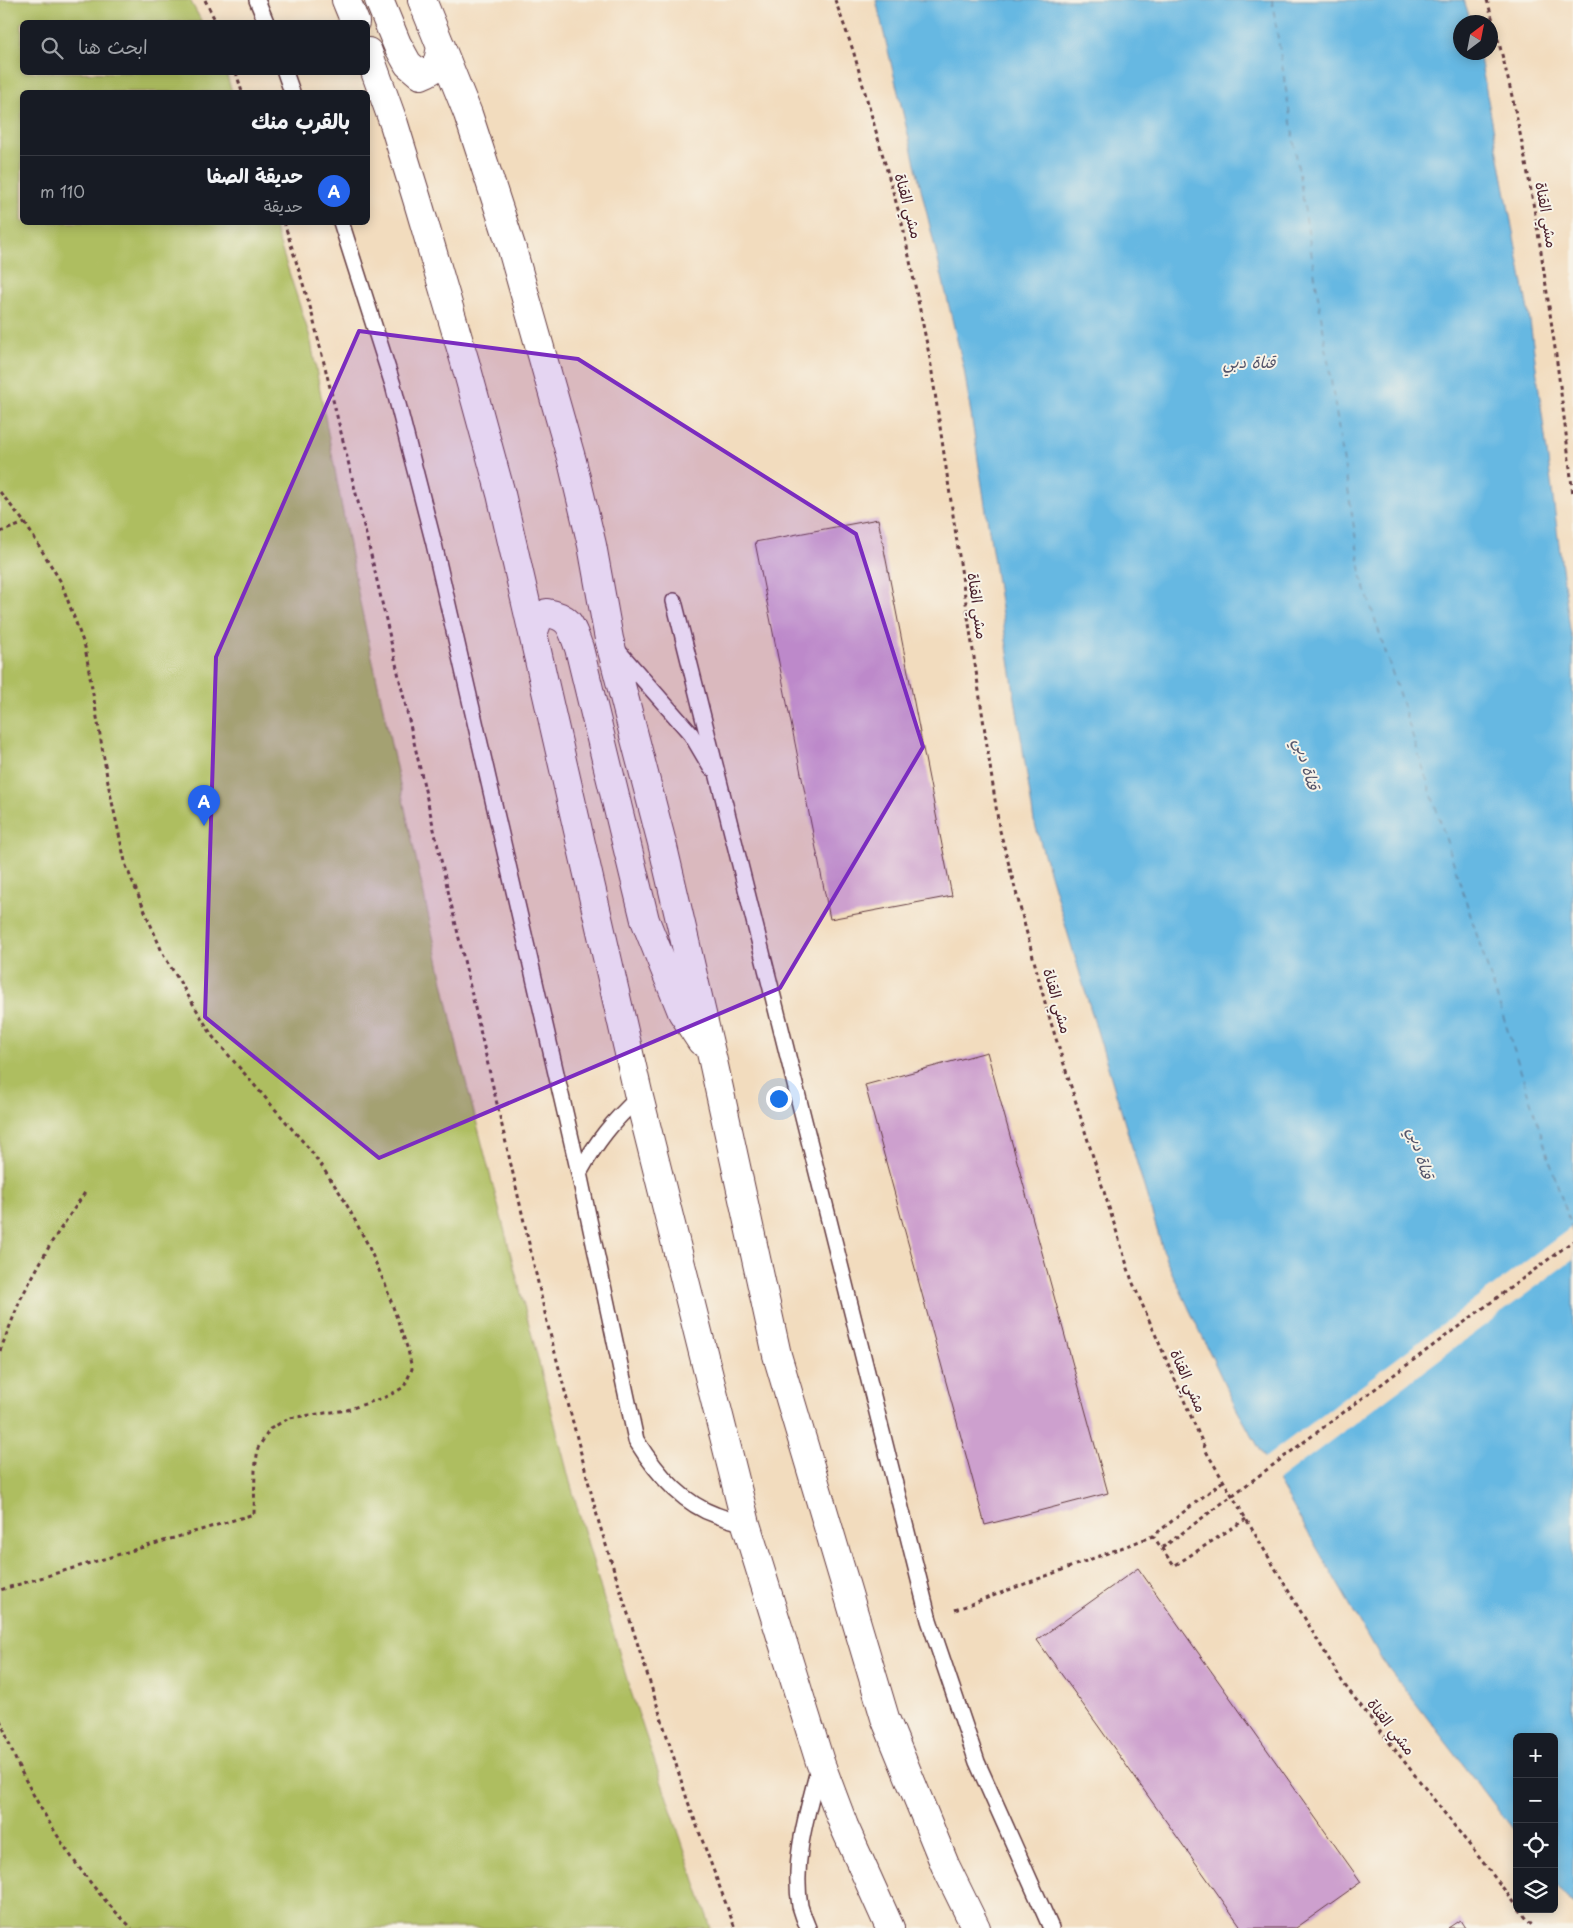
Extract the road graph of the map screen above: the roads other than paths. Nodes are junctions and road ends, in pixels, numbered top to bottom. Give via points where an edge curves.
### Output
1 (257, 0) edge
2 (346, 0) edge
3 (379, 0) edge
4 (422, 0) edge
5 (265, 20) edge
6 (354, 20) edge
7 (442, 46) junction
8 (370, 58) edge
9 (286, 75) edge
10 (291, 90) edge
11 (342, 225) edge
12 (674, 601) dead end
13 (533, 634) junction
14 (609, 639) junction
15 (720, 785) junction
16 (713, 1061) junction
17 (639, 1097) junction
18 (579, 1173) junction
19 (746, 1524) junction
20 (820, 1762) junction
21 (808, 1928) edge
22 (890, 1928) edge
23 (976, 1928) edge
24 (1051, 1928) edge

1 - 5 lane
2 - 6 street
3 - 7 street via 408,64 421,75 438,63
4 - 7 street
7 - 14 street via 512,249 551,383 592,545
8 - 13 street via 394,124 470,380 501,494
9 - 10 lane
11 - 18 lane via 393,385 434,544
12 - 15 lane
13 - 16 street via 538,620 547,613 561,615 570,626 579,648 645,920 682,1012
13 - 17 street
14 - 15 lane via 691,734
14 - 16 street via 662,843
15 - 24 lane via 929,1620 977,1762
16 - 23 street via 776,1355 854,1616 885,1718 945,1865
17 - 18 lane via 594,1145
17 - 19 street
18 - 19 lane via 636,1440 659,1474 692,1503 714,1515
19 - 20 street
20 - 21 lane via 801,1843 798,1872 800,1906
20 - 22 street via 844,1826

